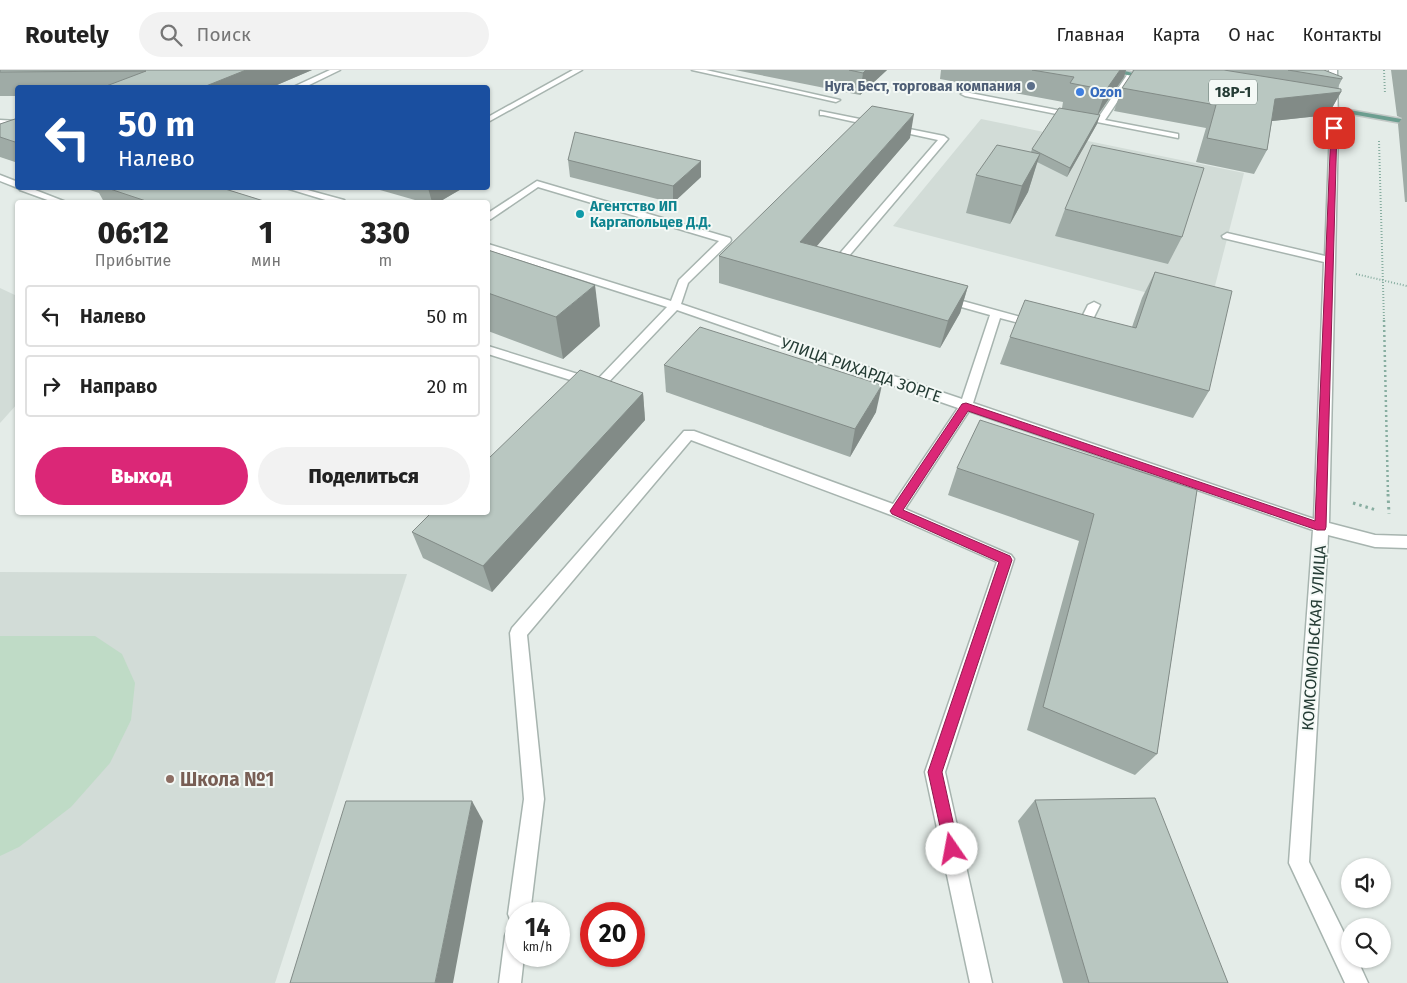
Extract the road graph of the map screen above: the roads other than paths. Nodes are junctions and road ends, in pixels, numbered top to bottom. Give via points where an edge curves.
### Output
1 (336, 70) edge
2 (578, 70) edge
3 (696, 70) edge
4 (1107, 70) edge
5 (1333, 70) edge
6 (1132, 74) junction
7 (1161, 79) edge
8 (302, 85) edge
9 (965, 94) dead end
10 (1301, 103) edge
11 (1334, 109) junction
12 (490, 119) edge
13 (1100, 121) junction
14 (0, 122) edge
15 (1407, 122) edge
16 (15, 124) edge
17 (0, 129) edge
18 (1175, 136) dead end
19 (0, 178) edge
20 (15, 184) edge
21 (28, 190) edge
22 (298, 190) edge
23 (56, 200) edge
24 (334, 200) edge
25 (490, 216) edge
26 (1227, 236) dead end
27 (490, 248) edge
28 (1329, 264) junction
29 (842, 270) edge
30 (929, 295) edge
31 (675, 306) junction
32 (1094, 306) dead end
33 (996, 314) junction
34 (1042, 326) edge
35 (1070, 333) edge
36 (490, 351) edge
37 (966, 406) junction
38 (896, 511) junction
39 (1321, 527) junction
40 (1407, 542) edge
41 (521, 902) edge
42 (512, 967) edge
43 (510, 983) edge
44 (981, 983) edge
45 (1357, 983) edge

1 - 8 street
2 - 12 street
3 - 29 street via 836,100 822,113 944,139 833,268
4 - 6 main road
5 - 11 street, КОМСОМОЛЬСКАЯ УЛИЦА
6 - 7 main road
6 - 13 street
9 - 13 street
10 - 11 main road
11 - 15 main road
11 - 28 street, КОМСОМОЛЬСКАЯ УЛИЦА
13 - 18 street
14 - 16 street
16 - 17 street
19 - 20 street
21 - 23 street
22 - 24 street
25 - 31 street via 537,184 726,240 683,282
26 - 28 street
27 - 31 street, УЛИЦА РИХАРДА ЗОРГЕ
28 - 39 street, КОМСОМОЛЬСКАЯ УЛИЦА
30 - 33 street
31 - 36 street via 600,385
31 - 37 street, УЛИЦА РИХАРДА ЗОРГЕ
32 - 35 street via 1079,336
33 - 34 street
33 - 37 street
37 - 38 street
37 - 39 street, УЛИЦА РИХАРДА ЗОРГЕ
38 - 41 street via 689,434 518,633 534,798
38 - 44 street via 1006,560 935,772
39 - 40 street, УЛИЦА РИХАРДА ЗОРГЕ via 1375,541
39 - 45 street, КОМСОМОЛЬСКАЯ УЛИЦА via 1300,863
42 - 43 street

